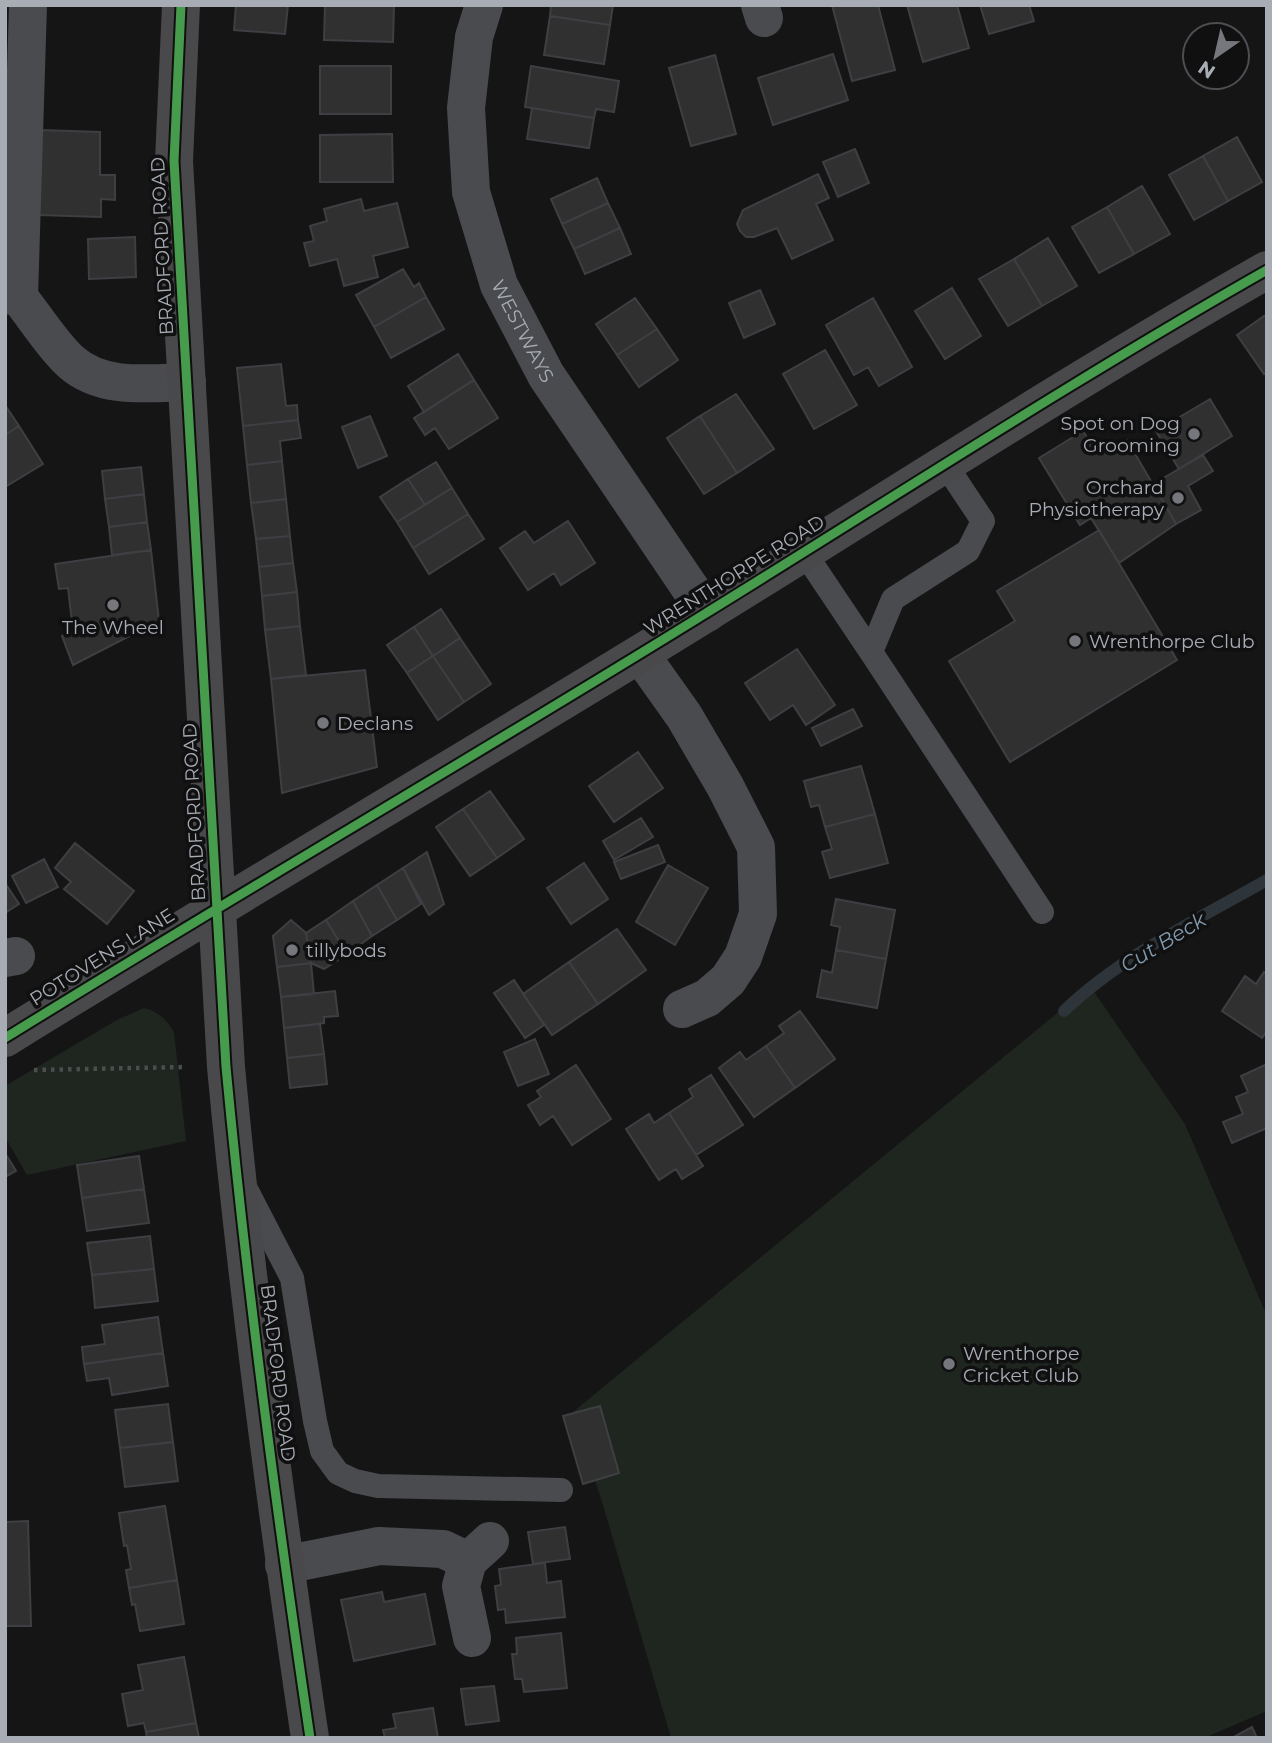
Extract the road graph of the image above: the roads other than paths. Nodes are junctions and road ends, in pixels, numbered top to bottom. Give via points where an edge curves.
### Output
1 (28, 5) edge
2 (181, 5) edge
3 (484, 5) edge
4 (1267, 270) edge
5 (12, 296) edge
6 (187, 382) junction
7 (945, 464) junction
8 (804, 552) junction
9 (707, 613) junction
10 (872, 652) junction
11 (640, 654) junction
12 (218, 906) junction
13 (1042, 912) dead end
14 (678, 1011) dead end
15 (5, 1038) edge
16 (235, 1168) junction
17 (561, 1490) dead end
18 (284, 1565) junction
19 (472, 1638) dead end
20 (310, 1738) edge

1 - 5 street
2 - 6 street, BRADFORD ROAD via 174,161
3 - 9 street, WESTWAYS via 474,37 466,108 471,191 499,285 546,374
4 - 7 street, WRENTHORPE ROAD via 1149,337
5 - 6 street via 71,362 96,378 134,384
6 - 12 street, BRADFORD ROAD
7 - 8 street, WRENTHORPE ROAD
7 - 10 lane via 984,522 968,551 893,599
8 - 9 street, WRENTHORPE ROAD
8 - 10 lane
9 - 11 street, WRENTHORPE ROAD
10 - 13 lane
11 - 12 street, WRENTHORPE ROAD
11 - 14 street via 684,716 756,847 758,914 743,957 728,980 707,998
12 - 15 street, POTOVENS LANE
12 - 16 street, BRADFORD ROAD
16 - 17 lane via 292,1278 322,1451 338,1474 378,1486
16 - 18 street, BRADFORD ROAD
18 - 19 street via 379,1546 479,1551 461,1586
18 - 20 street, BRADFORD ROAD

